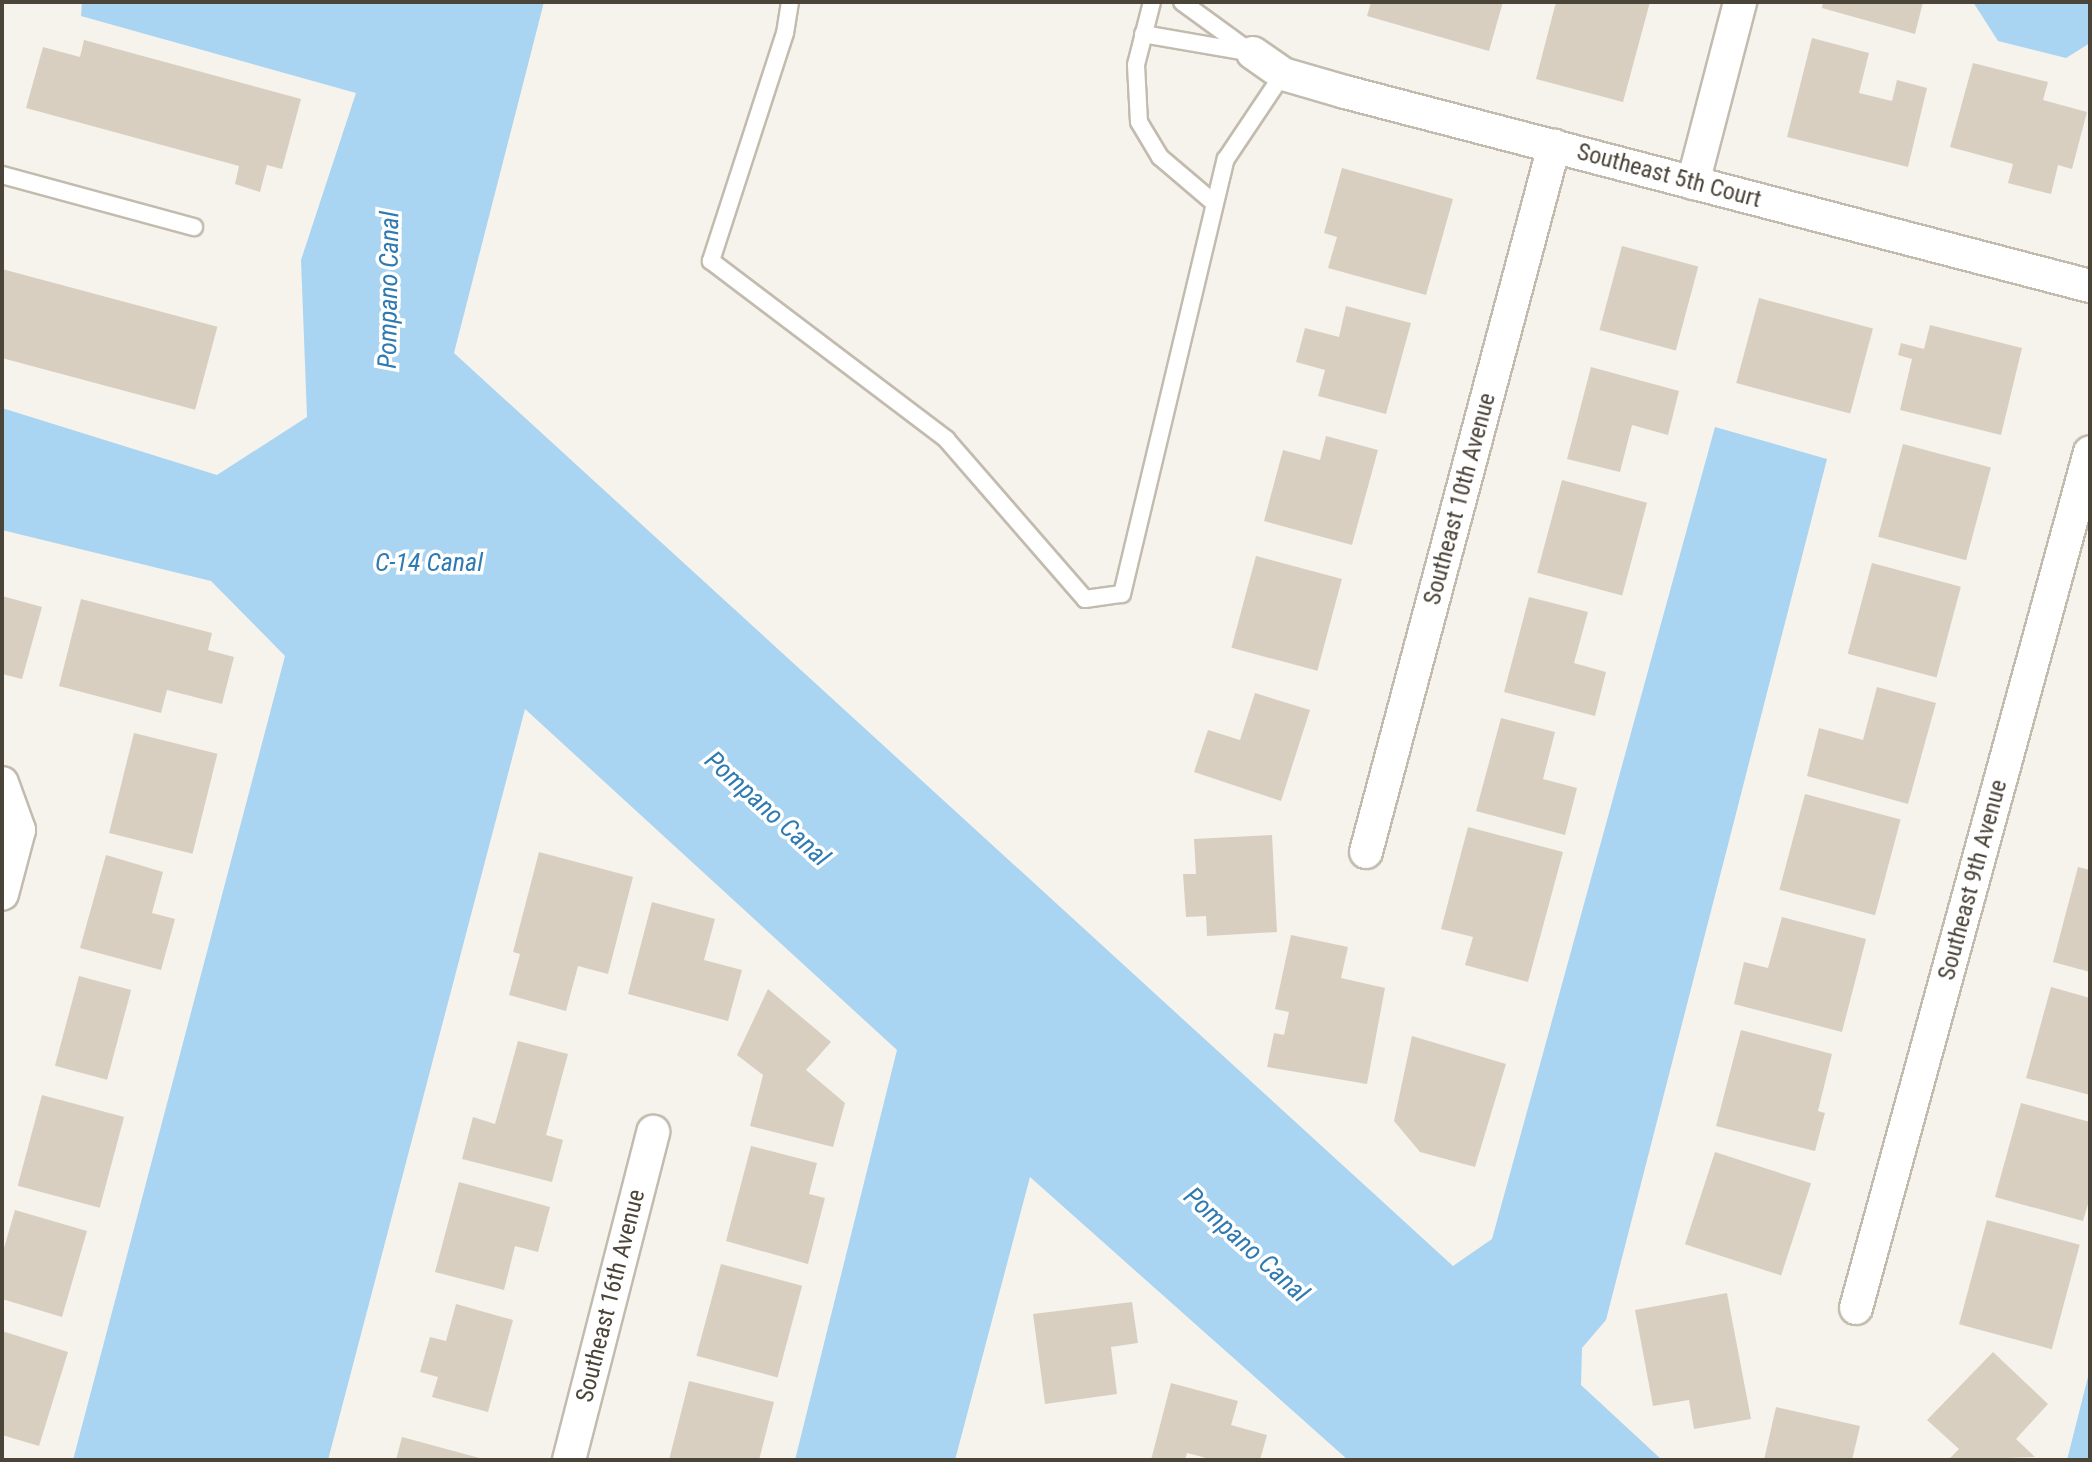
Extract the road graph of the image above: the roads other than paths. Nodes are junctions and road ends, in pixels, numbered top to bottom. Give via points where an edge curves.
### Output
1 (790, 2) edge
2 (1152, 2) edge
3 (1182, 2) edge
4 (1740, 2) edge
5 (1143, 34) junction
6 (1253, 53) junction
7 (1283, 74) junction
8 (1554, 146) junction
9 (2, 175) edge
10 (1693, 183) junction
11 (1213, 202) junction
12 (194, 227) dead end
13 (2090, 286) edge
14 (2090, 452) edge
15 (3, 784) edge
16 (1366, 852) dead end
17 (2, 894) edge
18 (653, 1132) dead end
19 (1856, 1308) dead end
20 (569, 1460) edge

1 - 11 lane via 785,33 711,261 946,439 1085,599 1122,594
2 - 5 lane
3 - 6 lane
4 - 10 street
5 - 6 lane
5 - 11 lane via 1134,94 1139,122 1160,157
6 - 7 street, Southeast 5th Court
7 - 8 street, Southeast 5th Court
7 - 11 lane via 1226,159
8 - 10 street, Southeast 5th Court
8 - 16 street, Southeast 10th Avenue
9 - 12 lane
10 - 13 street, Southeast 5th Court
14 - 19 street, Southeast 9th Avenue
15 - 17 street via 19,830
18 - 20 street, Southeast 16th Avenue

